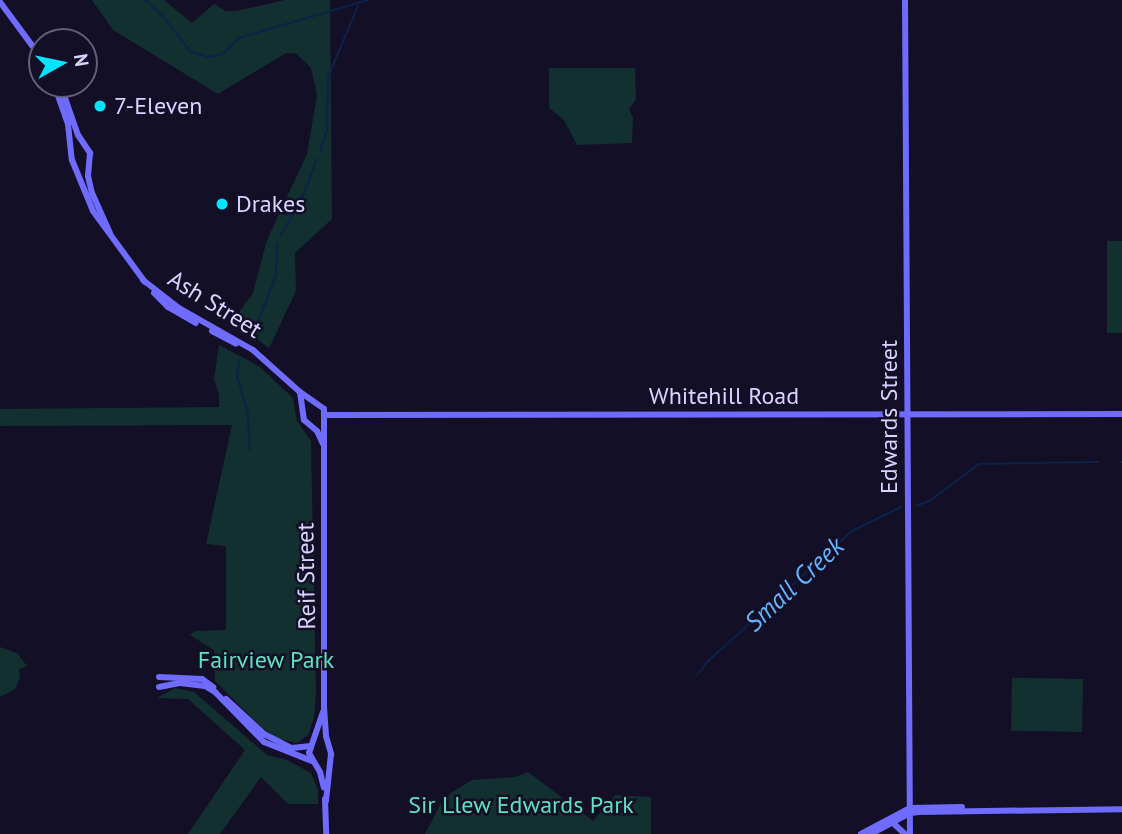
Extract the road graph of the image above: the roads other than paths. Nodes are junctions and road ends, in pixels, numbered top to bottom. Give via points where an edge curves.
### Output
1 (905, 0) edge
2 (0, 2) edge
3 (28, 40) edge
4 (60, 98) edge
5 (65, 98) edge
6 (85, 149) junction
7 (72, 153) junction
8 (89, 162) junction
9 (75, 164) junction
10 (113, 242) junction
11 (300, 392) junction
12 (313, 402) junction
13 (303, 410) junction
14 (1122, 414) edge
15 (908, 415) junction
16 (325, 418) junction
17 (309, 424) junction
18 (324, 445) junction
19 (159, 677) dead end
20 (159, 687) dead end
21 (324, 706) junction
22 (313, 745) junction
23 (328, 745) junction
24 (329, 761) junction
25 (313, 762) junction
26 (326, 801) junction
27 (1122, 809) edge
28 (910, 810) junction
29 (892, 822) junction
30 (326, 834) edge
31 (861, 834) edge
32 (871, 834) edge
33 (907, 834) edge

1 - 15 main road, Edwards Street
2 - 3 main road
4 - 7 main road
5 - 6 main road
6 - 7 main road
6 - 8 main road via 90,153
7 - 9 main road
8 - 9 main road
8 - 10 main road, Ash Street via 92,193
9 - 10 main road, Ash Street via 93,211
10 - 11 main road, Ash Street via 143,280 179,308 267,361
11 - 12 main road, Ash Street
11 - 13 main road
12 - 13 main road
12 - 16 main road via 323,406
13 - 17 main road
14 - 15 main road, Whitehill Road
15 - 16 main road, Whitehill Road
15 - 28 main road, Edwards Street
16 - 17 main road via 319,425
16 - 18 main road, Reif Street
17 - 18 main road
18 - 21 main road, Reif Street
19 - 22 main road via 202,679 264,734 292,747
20 - 25 main road via 180,683 205,686 264,742
21 - 22 main road, Reif Street
21 - 23 main road, Reif Street
22 - 23 main road
22 - 25 main road via 309,753
23 - 24 main road
24 - 25 main road
24 - 26 main road
25 - 26 main road via 324,782
26 - 30 main road
27 - 28 main road
28 - 29 main road
28 - 31 main road
28 - 33 main road, Edwards Street
29 - 32 main road
29 - 33 main road

